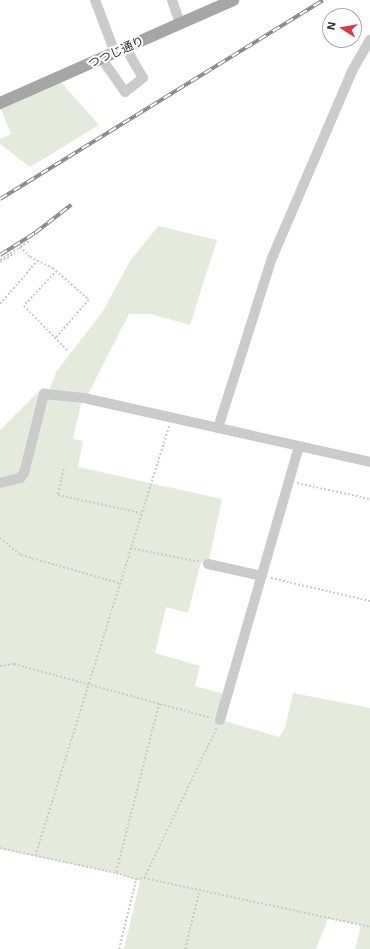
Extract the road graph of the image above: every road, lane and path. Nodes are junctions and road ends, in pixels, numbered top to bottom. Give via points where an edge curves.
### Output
1 (95, 0) edge
2 (172, 0) edge
3 (232, 0) edge
4 (180, 23) junction
5 (370, 40) edge
6 (120, 50) junction
7 (102, 59) junction
8 (0, 103) edge
9 (29, 242) dead end
10 (20, 247) junction
11 (15, 253) dead end
12 (38, 260) junction
13 (0, 261) edge
14 (56, 271) junction
15 (0, 304) edge
16 (56, 338) junction
17 (69, 352) dead end
18 (172, 418) junction
19 (218, 428) junction
20 (299, 446) junction
21 (370, 462) edge
22 (64, 469) dead end
23 (289, 481) junction
24 (0, 483) edge
25 (370, 499) edge
26 (141, 513) junction
27 (0, 538) edge
28 (130, 548) junction
29 (208, 564) joint
30 (262, 576) junction
31 (119, 582) junction
32 (370, 601) edge
33 (0, 666) edge
34 (88, 684) junction
35 (159, 703) junction
36 (220, 720) junction
37 (0, 848) edge
38 (35, 856) junction
39 (116, 872) junction
40 (144, 878) junction
41 (136, 879) junction
42 (199, 892) junction
43 (370, 927) edge
44 (119, 949) edge
45 (185, 949) edge

1 - 6 street
2 - 4 street
3 - 4 main road, つつじ通り
4 - 6 main road, つつじ通り
5 - 19 street via 352,71 272,258
6 - 7 main road, つつじ通り
6 - 7 street via 143,78 125,92
7 - 8 main road, つつじ通り
9 - 10 path
10 - 12 path via 30,257
10 - 13 path
11 - 13 path
12 - 14 path
12 - 15 path
14 - 16 path via 24,306
14 - 16 path via 89,300
16 - 17 path
18 - 19 street
18 - 24 street via 84,398 44,394 24,473 20,478
18 - 26 path
19 - 20 street
20 - 21 street
20 - 23 street
22 - 26 path via 58,495
23 - 25 path
23 - 30 street
26 - 28 path
27 - 31 path via 21,555
28 - 29 path
28 - 31 path
29 - 30 street
30 - 32 path
30 - 36 street
31 - 34 path
33 - 34 path via 14,664
34 - 35 path
34 - 38 path
35 - 36 path
35 - 39 path
36 - 40 path
37 - 38 path
38 - 39 path
39 - 41 path
40 - 41 path
40 - 42 path
41 - 44 path
42 - 43 path
42 - 45 path

